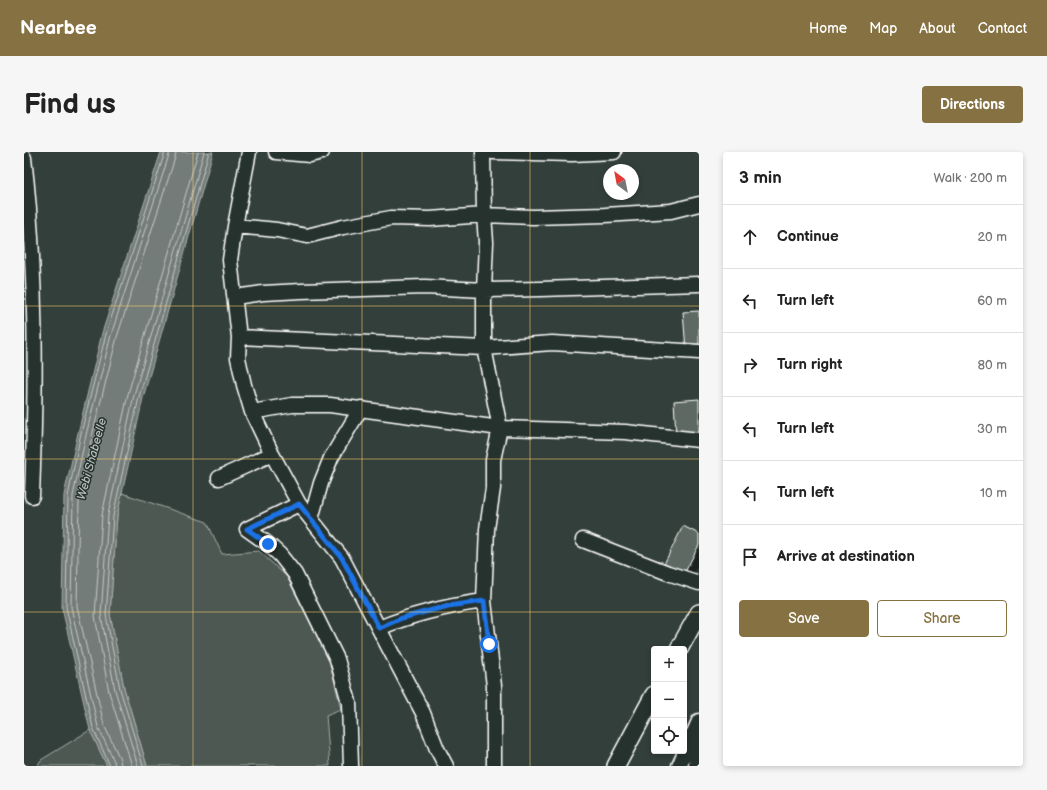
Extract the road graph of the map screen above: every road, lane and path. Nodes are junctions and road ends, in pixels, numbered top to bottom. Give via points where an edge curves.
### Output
1 (249, 152) edge
2 (276, 152) edge
3 (322, 152) edge
4 (482, 152) edge
5 (492, 152) edge
6 (614, 152) edge
7 (572, 153) edge
8 (24, 158) edge
9 (699, 204) edge
10 (484, 215) junction
11 (235, 226) junction
12 (699, 284) edge
13 (484, 290) junction
14 (235, 297) junction
15 (239, 337) junction
16 (29, 347) edge
17 (484, 348) junction
18 (699, 352) edge
19 (361, 408) junction
20 (252, 412) junction
21 (500, 428) junction
22 (699, 440) edge
23 (272, 454) junction
24 (219, 478) dead end
25 (32, 496) dead end
26 (299, 504) junction
27 (311, 519) junction
28 (583, 540) dead end
29 (699, 583) edge
30 (484, 601) junction
31 (699, 613) edge
32 (379, 628) junction
33 (681, 646) edge
34 (651, 701) edge
35 (699, 721) edge
36 (692, 735) junction
37 (351, 766) edge
38 (446, 766) edge
39 (494, 766) edge
40 (616, 766) edge
41 (679, 766) edge
42 (696, 766) edge

1 - 11 street
2 - 3 street
4 - 10 street
5 - 7 street
6 - 7 street
8 - 16 street via 34,315
9 - 10 street via 671,211 605,215
10 - 11 street via 430,219 391,218 307,236
10 - 13 street
11 - 14 street via 230,260
12 - 13 street
13 - 14 street via 417,287 263,293
13 - 17 street
14 - 15 street
15 - 17 street
15 - 20 street via 238,358
16 - 25 street via 35,418
17 - 18 street via 552,343
17 - 21 street
19 - 20 street via 292,405
19 - 21 street
19 - 27 street via 331,458
20 - 23 street
21 - 22 street via 625,432
21 - 30 street via 493,460
23 - 24 street
23 - 26 street
26 - 27 street
26 - 37 street via 247,529 268,544 295,574 337,659 349,702
27 - 32 street via 342,558
28 - 29 street
30 - 32 street via 448,606 402,618
30 - 39 street via 494,686
31 - 33 main road
32 - 38 street via 423,713
34 - 40 main road
35 - 36 street
36 - 41 street
36 - 42 street via 698,739

